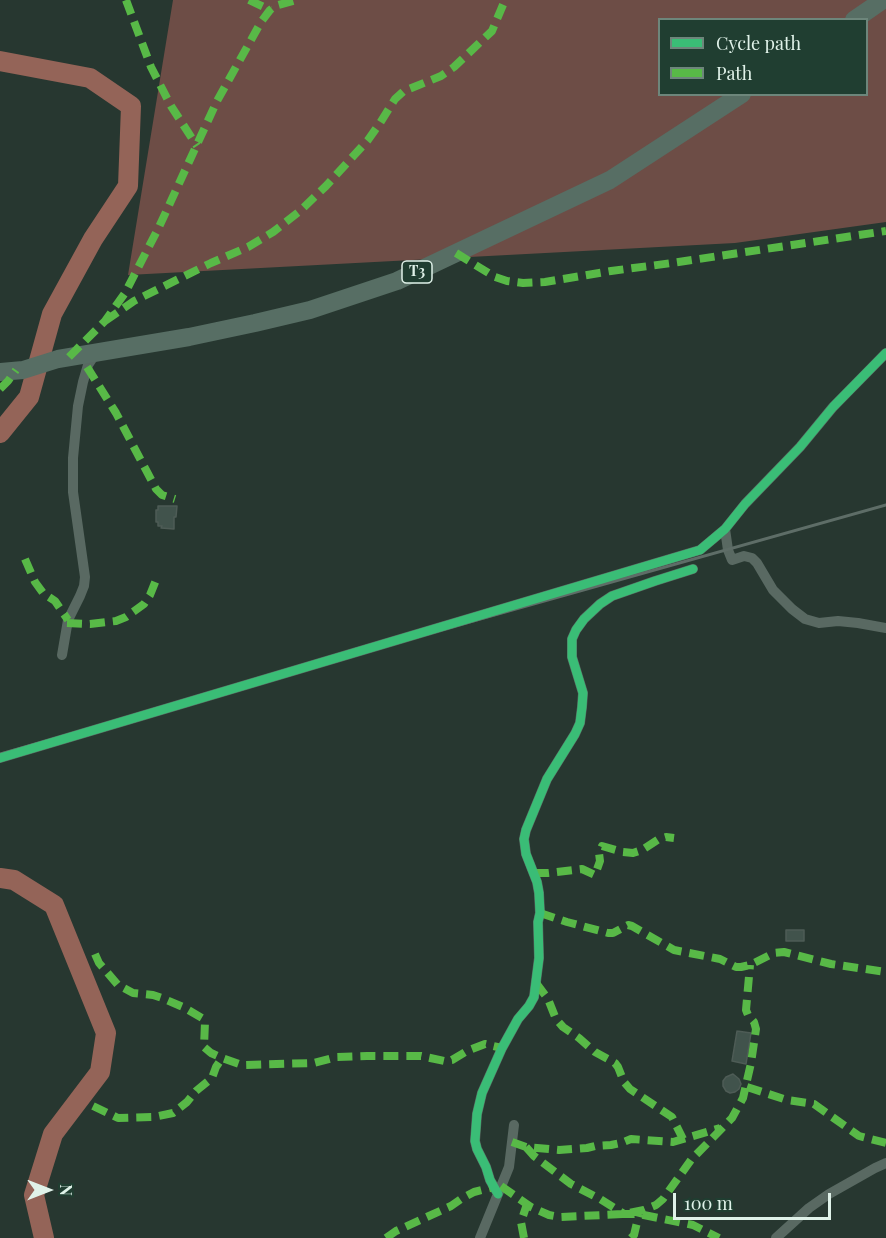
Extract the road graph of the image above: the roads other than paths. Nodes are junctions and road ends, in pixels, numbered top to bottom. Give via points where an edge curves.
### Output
1 (883, 0) edge
2 (857, 18) edge
3 (739, 96) edge
4 (97, 352) junction
5 (886, 353) edge
6 (0, 372) edge
7 (725, 529) junction
8 (693, 569) dead end
9 (886, 628) edge
10 (62, 655) dead end
11 (0, 758) edge
12 (514, 1125) dead end
13 (886, 1163) edge
14 (498, 1194) junction
15 (480, 1238) edge
16 (776, 1238) edge

1 - 2 highway
3 - 4 highway, T3 via 610,180 397,281 310,310 189,337
4 - 6 highway, T3
4 - 10 street via 88,364 83,382 73,458 73,492 85,578 68,620
5 - 7 street
7 - 9 street via 732,560 752,558 773,590 805,619
7 - 11 street via 700,550
8 - 14 street via 612,596 584,619 573,639 572,657 583,693 580,723 547,779 524,838 539,893 539,958 534,997 502,1048 477,1114 477,1149
12 - 14 street via 509,1167
13 - 16 street via 809,1208
14 - 15 street

